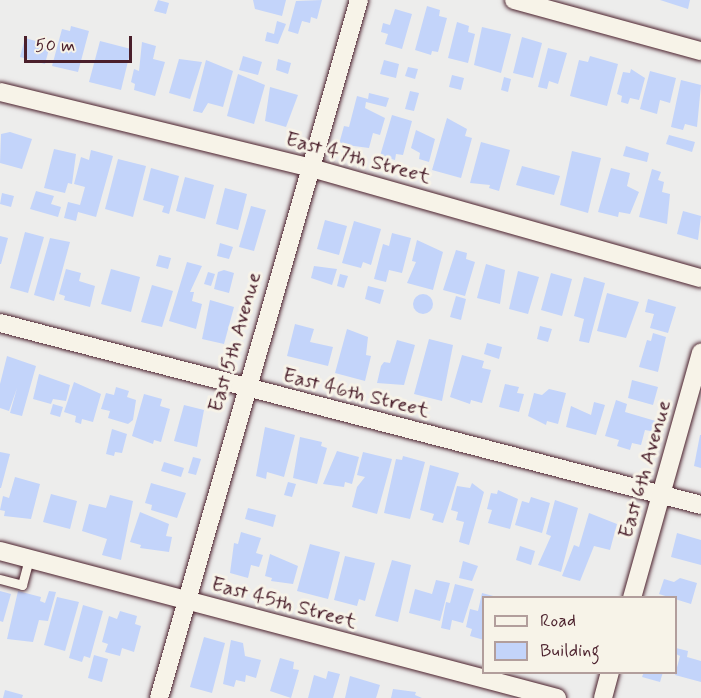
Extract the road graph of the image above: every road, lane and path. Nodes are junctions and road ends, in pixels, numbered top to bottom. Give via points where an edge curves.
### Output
1 (358, 0) edge
2 (514, 0) edge
3 (701, 51) edge
4 (0, 94) edge
5 (308, 167) junction
6 (701, 278) edge
7 (0, 323) edge
8 (701, 352) edge
9 (245, 388) junction
10 (662, 495) junction
11 (701, 505) edge
12 (0, 551) edge
13 (29, 559) junction
14 (0, 579) edge
15 (632, 596) edge
16 (188, 600) junction
17 (609, 674) edge
18 (159, 698) edge
19 (557, 698) edge
20 (603, 698) edge

1 - 5 street, East 5th Avenue
2 - 3 street
4 - 5 street, East 47th Street
5 - 6 street, East 47th Street
5 - 9 street, East 5th Avenue
7 - 9 street, East 46th Street
8 - 10 street, East 6th Avenue
9 - 10 street, East 46th Street
9 - 16 street, East 5th Avenue
10 - 11 street, East 46th Street
10 - 15 street, East 6th Avenue
12 - 13 street, East 45th Street
13 - 14 lane via 22,585
13 - 16 street, East 45th Street
16 - 18 street, East 5th Avenue
16 - 19 street, East 45th Street
17 - 20 street

